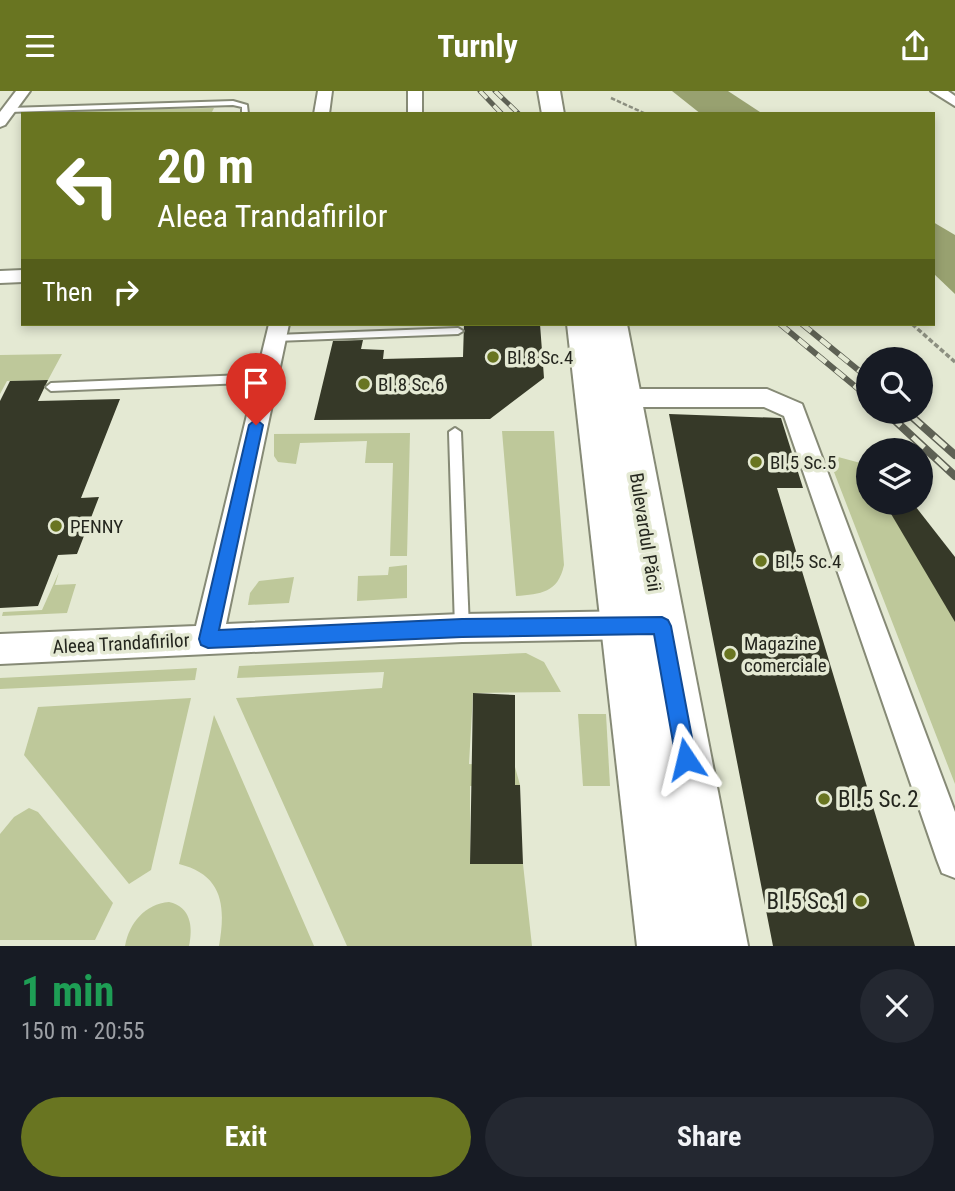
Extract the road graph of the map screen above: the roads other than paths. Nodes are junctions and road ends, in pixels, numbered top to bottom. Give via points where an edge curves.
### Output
1 (23, 91) edge
2 (325, 91) edge
3 (415, 91) edge
4 (549, 91) edge
5 (937, 91) edge
6 (955, 102) edge
7 (74, 112) edge
8 (245, 112) edge
9 (321, 112) edge
10 (415, 112) edge
11 (553, 112) edge
12 (4, 116) edge
13 (21, 276) edge
14 (0, 277) edge
15 (582, 326) edge
16 (612, 326) edge
17 (377, 329) edge
18 (277, 331) edge
19 (458, 331) dead end
20 (267, 378) junction
21 (51, 387) dead end
22 (624, 398) junction
23 (455, 432) dead end
24 (642, 625) junction
25 (462, 628) junction
26 (208, 639) junction
27 (0, 649) edge
28 (955, 860) edge
29 (665, 946) edge
30 (720, 946) edge

1 - 12 street
2 - 9 street
3 - 10 street
4 - 11 main road
5 - 6 street
7 - 8 lane via 233,103 245,106
13 - 14 street
15 - 24 main road, Bulevardul Păcii
16 - 22 main road, Bulevardul Păcii
17 - 18 lane
17 - 19 lane
18 - 20 street
20 - 21 lane
20 - 26 street
22 - 24 main road, Bulevardul Păcii
22 - 28 street via 767,398 794,410
23 - 25 lane
24 - 25 street, Aleea Trandafirilor
24 - 29 main road, Bulevardul Păcii
24 - 30 main road, Bulevardul Păcii
25 - 26 street, Aleea Trandafirilor
26 - 27 street, Aleea Trandafirilor

